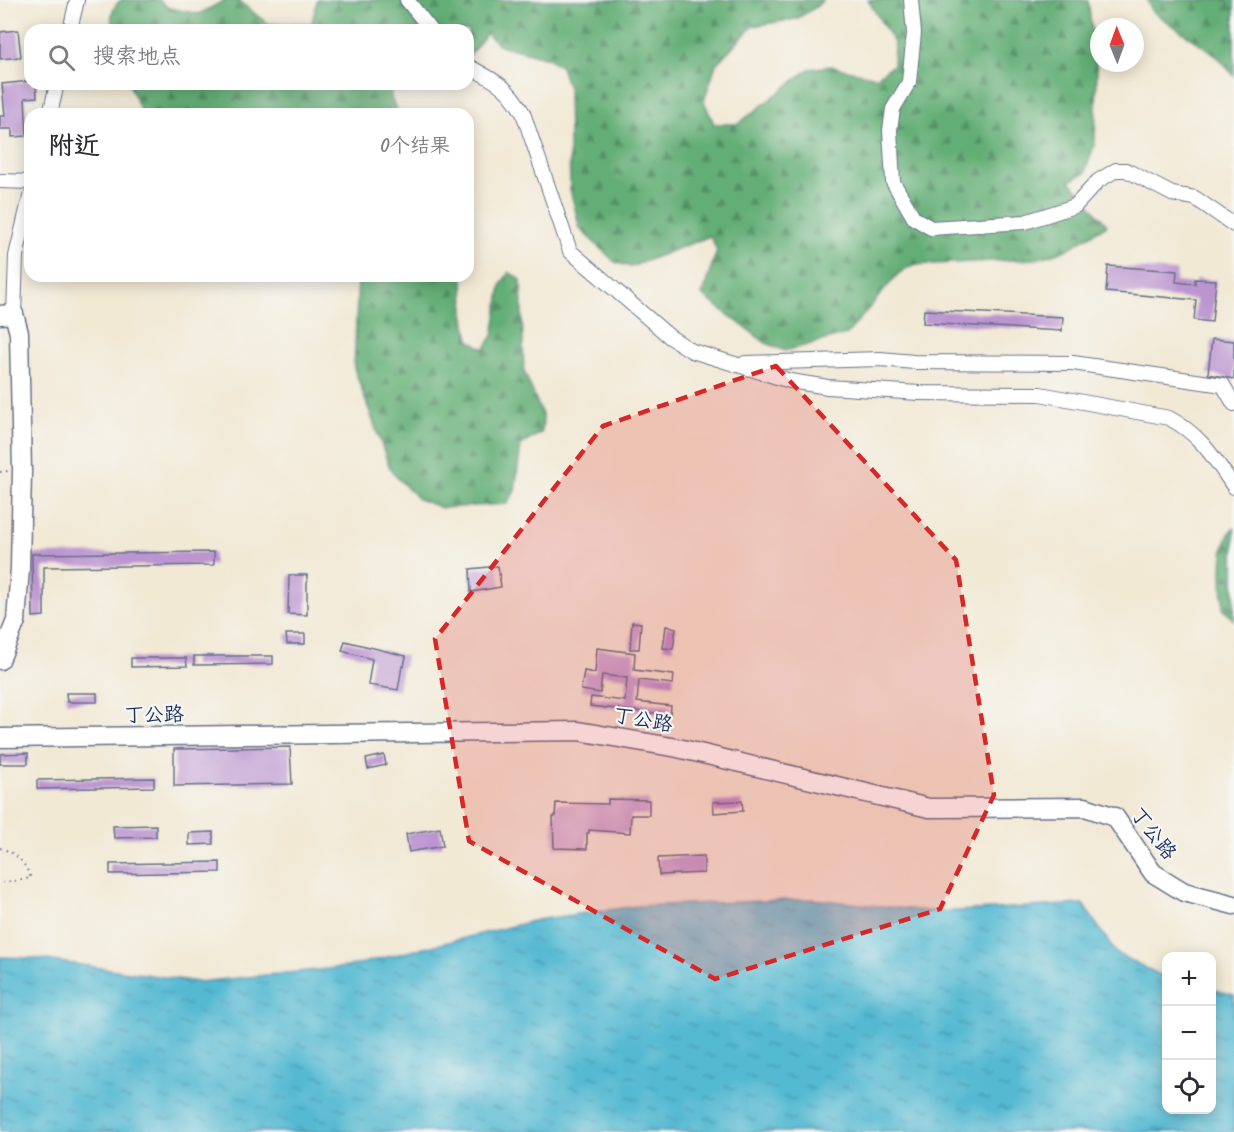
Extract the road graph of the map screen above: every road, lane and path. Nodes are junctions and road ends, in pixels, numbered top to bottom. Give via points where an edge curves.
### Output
1 (77, 0) edge
2 (407, 0) edge
3 (911, 0) edge
4 (71, 24) edge
5 (426, 24) edge
6 (474, 69) edge
7 (56, 90) edge
8 (51, 108) edge
9 (0, 181) edge
10 (24, 182) edge
11 (24, 222) edge
12 (1234, 225) edge
13 (7, 315) edge
14 (735, 364) junction
15 (1234, 404) edge
16 (1234, 487) edge
17 (0, 660) edge
18 (0, 738) edge
19 (0, 848) edge
20 (0, 884) edge
21 (1234, 905) edge

1 - 4 street
2 - 5 street
3 - 12 street via 914,33 909,82 893,109 890,130 893,182 914,218 931,228 1026,222 1075,206 1098,181 1116,170 1126,170 1172,194 1195,198
6 - 14 street via 513,96 523,113 570,251 670,337 692,351
7 - 8 street
9 - 10 street
11 - 13 street
13 - 17 street via 19,333 22,471 16,621
14 - 15 street via 880,359 1073,363 1223,385
14 - 16 street via 790,381 828,387 1040,394 1169,418 1188,428 1208,449
18 - 21 street, 丁公路 via 578,730 678,748 929,807 1085,807 1115,817 1153,873 1184,892
19 - 20 path via 13,852 25,863 31,878

